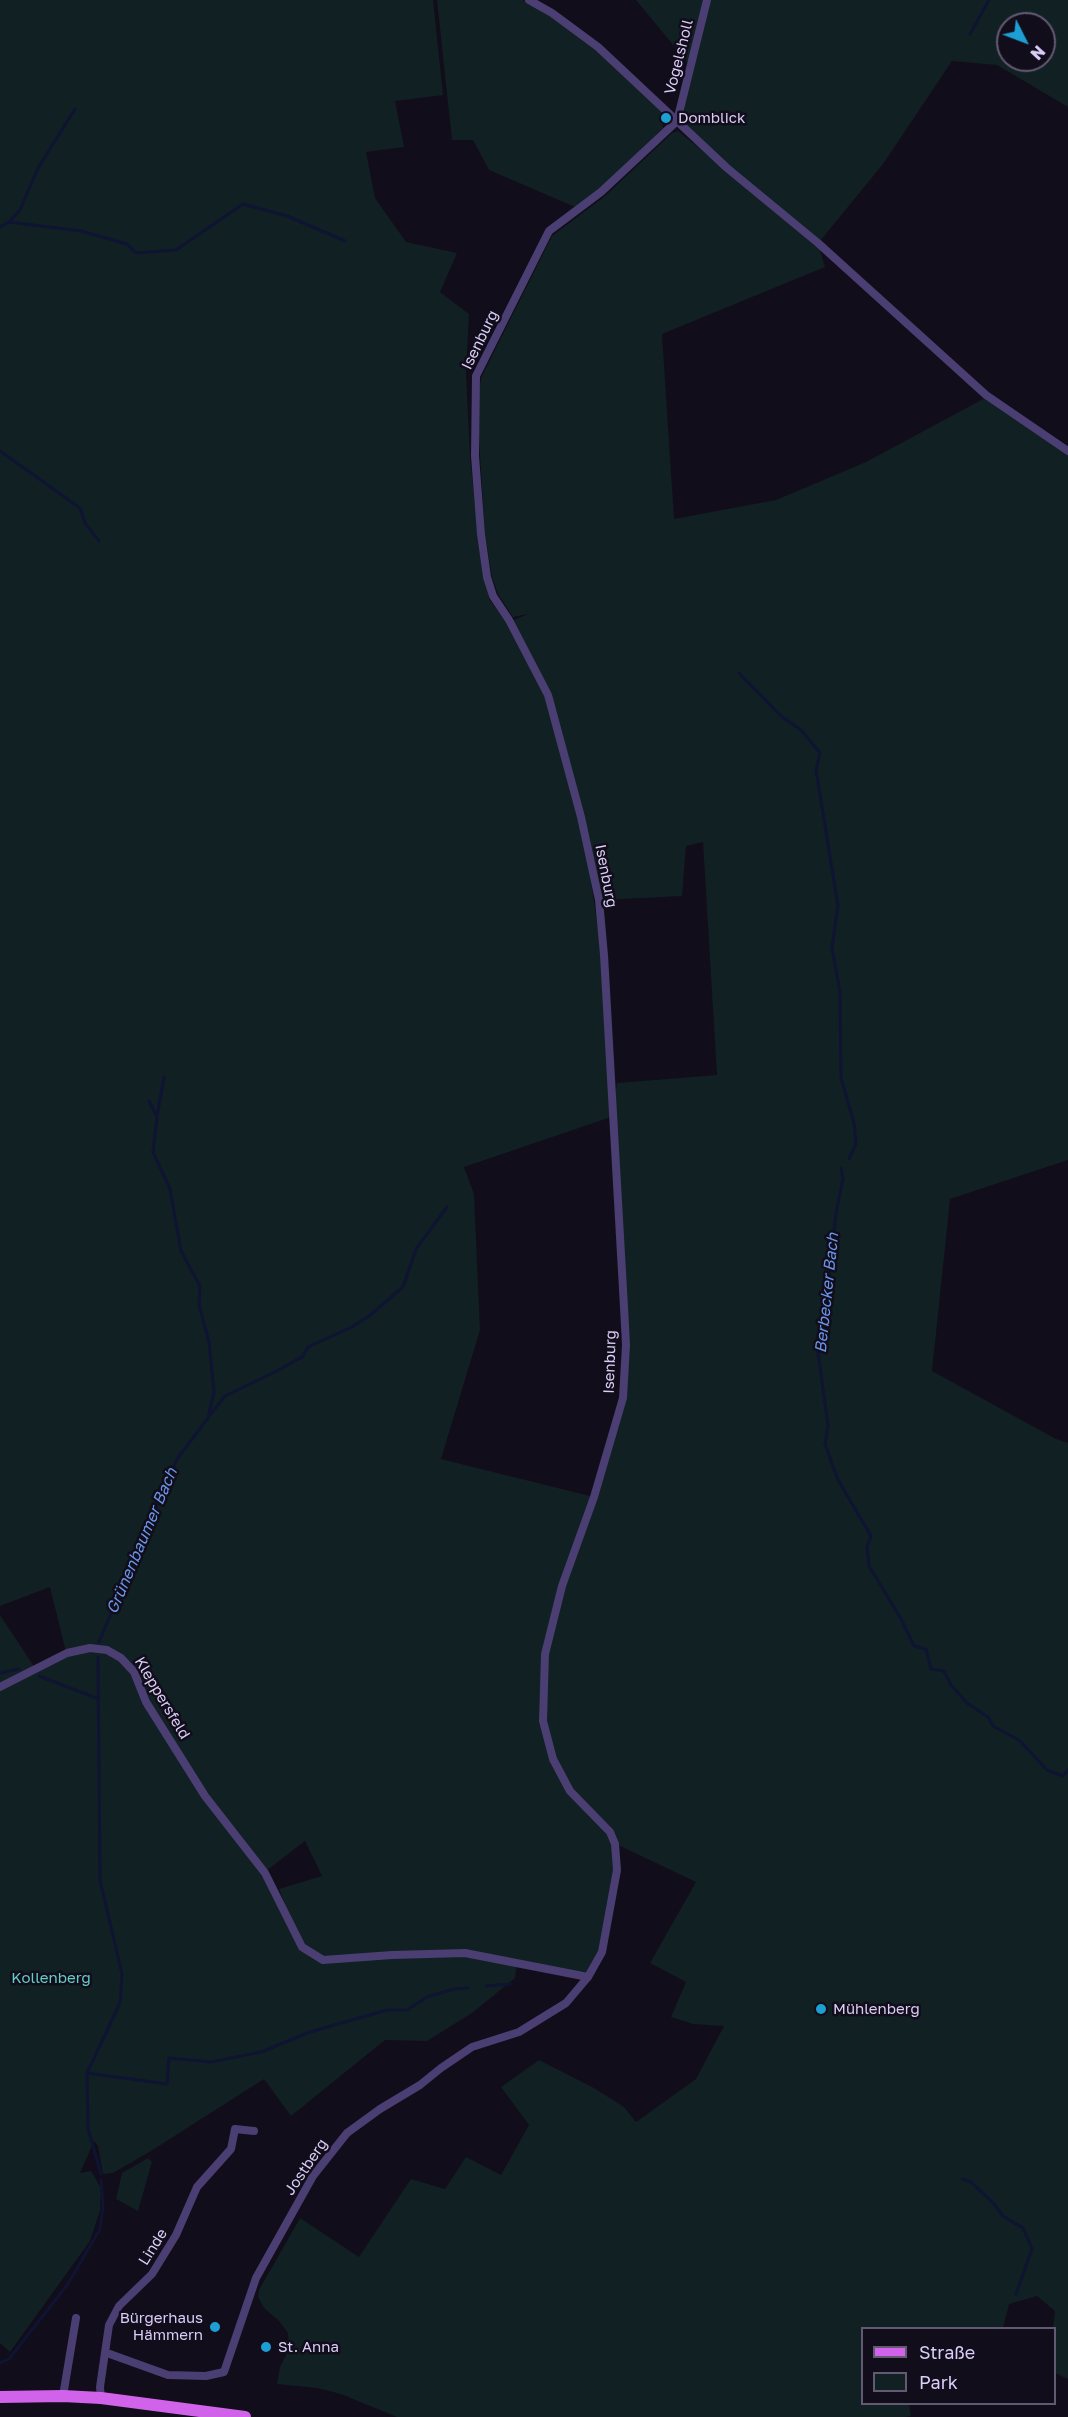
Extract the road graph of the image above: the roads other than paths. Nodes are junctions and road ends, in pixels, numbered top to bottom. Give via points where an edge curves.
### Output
1 (529, 0) edge
2 (707, 0) edge
3 (677, 121) junction
4 (1068, 451) edge
5 (0, 1687) edge
6 (543, 1721) joint
7 (588, 1977) junction
8 (254, 2131) dead end
9 (76, 2318) dead end
10 (107, 2353) junction
11 (63, 2396) junction
12 (0, 2397) edge
13 (101, 2398) junction
14 (245, 2417) edge

1 - 3 street via 598,47
2 - 3 street, Vogelsholl
3 - 4 street via 986,395
3 - 6 street, Isenburg via 601,192 549,231 476,376 475,456 488,577 493,596 548,695 599,900 619,1191 626,1345 623,1398 562,1586 545,1654
5 - 7 street, Kleppersfeld via 67,1653 90,1648 107,1650 121,1658 134,1672 146,1702 205,1796 265,1873 302,1947 323,1959 465,1953
6 - 7 street, Jostberg via 553,1759 570,1791 610,1832 615,1844 617,1870 602,1952
7 - 10 street, Jostberg via 566,2003 519,2032 472,2048 347,2133 314,2176 255,2278 224,2372 206,2376 168,2375
8 - 10 street, Linde via 235,2129 231,2149 196,2187 177,2235 152,2274 119,2306 110,2325
9 - 11 street
10 - 13 street, Linde
11 - 12 main road
11 - 13 main road
13 - 14 main road

